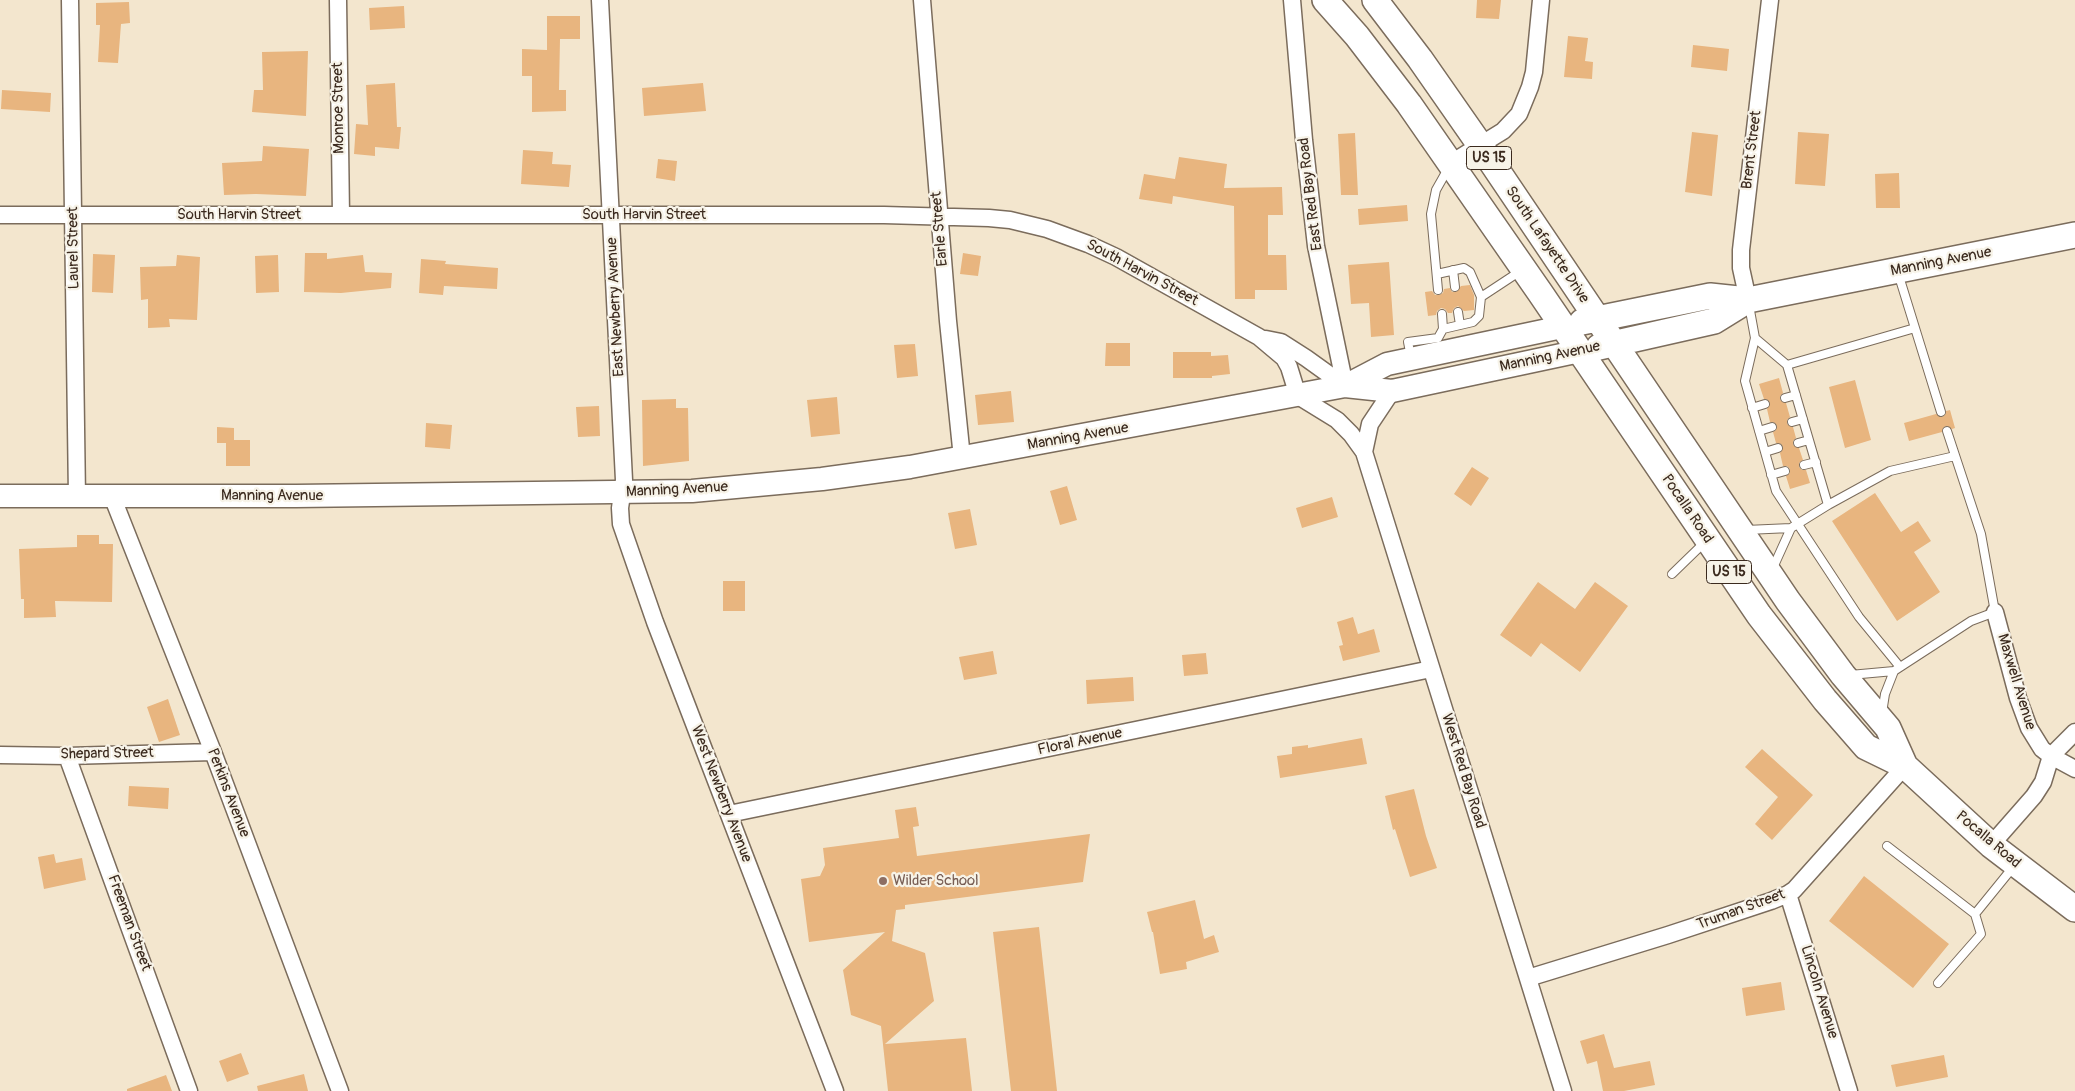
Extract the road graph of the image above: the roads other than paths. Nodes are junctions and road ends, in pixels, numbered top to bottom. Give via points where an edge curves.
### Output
1 (70, 0) edge
2 (338, 0) edge
3 (600, 0) edge
4 (922, 0) edge
5 (1292, 0) edge
6 (1325, 0) edge
7 (1375, 0) edge
8 (1541, 0) edge
9 (1770, 0) edge
10 (1480, 145) junction
11 (1451, 164) junction
12 (0, 215) edge
13 (73, 215) junction
14 (341, 215) junction
15 (611, 215) junction
16 (939, 216) junction
17 (2075, 235) edge
18 (1523, 268) junction
19 (1453, 270) junction
20 (1897, 271) junction
21 (1437, 274) junction
22 (1455, 287) dead end
23 (1438, 290) dead end
24 (1481, 297) junction
25 (1748, 300) junction
26 (1458, 312) dead end
27 (1442, 314) dead end
28 (1597, 319) junction
29 (1460, 325) junction
30 (1562, 327) junction
31 (1915, 328) junction
32 (1443, 329) junction
33 (1475, 334) junction
34 (1260, 337) junction
35 (1755, 338) junction
36 (1613, 344) junction
37 (1580, 351) junction
38 (1411, 358) junction
39 (1787, 365) junction
40 (1345, 386) junction
41 (1392, 391) junction
42 (1796, 395) junction
43 (1298, 396) junction
44 (1785, 398) dead end
45 (1765, 404) dead end
46 (1752, 408) junction
47 (1941, 412) dead end
48 (1803, 418) junction
49 (1792, 422) dead end
50 (1772, 428) dead end
51 (1947, 430) dead end
52 (1759, 431) junction
53 (1809, 440) junction
54 (1798, 443) dead end
55 (1778, 448) dead end
56 (1364, 452) junction
57 (1765, 452) junction
58 (1955, 456) junction
59 (962, 458) junction
60 (1816, 462) junction
61 (1804, 465) dead end
62 (1785, 471) dead end
63 (1771, 475) junction
64 (622, 493) junction
65 (0, 496) edge
66 (112, 496) junction
67 (77, 497) junction
68 (1828, 505) junction
69 (1794, 526) junction
70 (1738, 530) junction
71 (1708, 540) junction
72 (1672, 574) dead end
73 (1770, 576) junction
74 (1995, 612) junction
75 (1431, 669) junction
76 (1897, 669) junction
77 (1843, 675) junction
78 (1881, 720) junction
79 (2075, 732) edge
80 (213, 752) junction
81 (0, 755) edge
82 (66, 756) junction
83 (2051, 756) junction
84 (1905, 766) junction
85 (2075, 769) edge
86 (729, 814) junction
87 (1991, 845) junction
88 (1887, 846) dead end
89 (2015, 864) junction
90 (1788, 894) junction
91 (2075, 909) edge
92 (1974, 914) junction
93 (1528, 978) junction
94 (1938, 984) dead end
95 (189, 1091) edge
96 (340, 1091) edge
97 (835, 1091) edge
98 (1563, 1091) edge
99 (1849, 1091) edge

1 - 13 street, Laurel Street
2 - 14 street, Monroe Street
3 - 15 street, East Newberry Avenue
4 - 16 street, Earle Street
5 - 40 street, East Red Bay Road via 1316,246
6 - 11 main road, US 15 via 1383,68
7 - 10 main road, South Lafayette Drive / US 15
8 - 10 street via 1534,72 1525,102 1511,123
9 - 25 street, Brent Street via 1741,250
10 - 11 street
10 - 28 main road, South Lafayette Drive / US 15
11 - 18 main road, US 15
11 - 21 lane via 1436,190 1431,214
12 - 13 street, South Harvin Street
13 - 14 street, South Harvin Street
13 - 67 street, Laurel Street
14 - 15 street, South Harvin Street
15 - 16 street, South Harvin Street
15 - 64 street, East Newberry Avenue via 624,480
16 - 34 street, South Harvin Street via 1010,220 1088,244 1116,256
16 - 59 street, Earle Street
17 - 20 main road, Manning Avenue
18 - 24 lane
18 - 30 main road, US 15
19 - 21 lane
19 - 22 lane
19 - 24 lane via 1464,268 1470,272
20 - 25 main road, Manning Avenue
20 - 31 lane
21 - 23 lane
24 - 33 lane
25 - 28 main road, Manning Avenue via 1710,296
25 - 35 lane
25 - 36 main road, Manning Avenue via 1714,321
26 - 29 lane
27 - 32 lane
28 - 30 main road, Manning Avenue
28 - 36 main road, South Lafayette Drive / US 15
29 - 32 lane
29 - 33 lane
30 - 33 main road, Manning Avenue
30 - 37 main road, Pocalla Road / US 15
31 - 39 lane
31 - 47 lane
32 - 38 lane via 1438,338 1408,342
33 - 38 main road, Manning Avenue
34 - 40 street, South Harvin Street via 1281,342
34 - 43 street, South Harvin Street via 1284,358
35 - 39 lane
35 - 46 lane via 1745,380
36 - 37 main road, Manning Avenue
36 - 70 main road, Pocalla Road / US 15
37 - 41 main road, Manning Avenue
37 - 71 main road, Pocalla Road / US 15
38 - 40 main road, Manning Avenue via 1386,364
39 - 42 lane
40 - 41 main road, Manning Avenue
40 - 43 main road, Manning Avenue
41 - 56 street, West Red Bay Road via 1370,424
42 - 44 lane
42 - 48 lane
43 - 56 street, West Red Bay Road via 1337,420
43 - 59 main road, Manning Avenue
45 - 46 lane
46 - 52 lane
48 - 49 lane
48 - 53 lane
50 - 52 lane
51 - 58 lane
52 - 57 lane
53 - 54 lane
53 - 60 lane
55 - 57 lane
56 - 75 street, West Red Bay Road
57 - 63 lane
58 - 68 lane via 1890,471
58 - 74 lane via 1981,534
59 - 64 main road, Manning Avenue via 822,479 692,492
60 - 61 lane
60 - 68 lane
62 - 63 lane
63 - 69 lane
64 - 66 main road, Manning Avenue
64 - 86 street, West Newberry Avenue via 620,508 624,533
65 - 67 main road, Manning Avenue
66 - 67 main road, Manning Avenue
66 - 80 street, Perkins Avenue
68 - 69 lane
69 - 70 lane via 1765,531
69 - 73 lane via 1778,552
69 - 76 lane
70 - 73 main road, Pocalla Road / US 15
71 - 72 lane
71 - 84 main road, Pocalla Road / US 15 via 1788,654 1866,747
73 - 77 main road, Pocalla Road / US 15
74 - 76 lane via 1970,621
74 - 83 street, Maxwell Avenue via 2028,728 2042,749
75 - 86 street, Floral Avenue
75 - 93 street, West Red Bay Road
76 - 77 lane via 1868,675
76 - 78 lane via 1885,694
77 - 78 main road, Pocalla Road / US 15
78 - 84 main road, Pocalla Road / US 15 via 1888,728
79 - 83 street
80 - 82 street, Shepard Street
80 - 96 street, Perkins Avenue
81 - 82 street, Shepard Street
82 - 95 street, Freeman Street
83 - 85 street, Maxwell Avenue
83 - 87 street via 2043,782 2034,796
84 - 87 main road, Pocalla Road / US 15
84 - 90 street, Truman Street
86 - 97 street, West Newberry Avenue
87 - 89 main road, Pocalla Road / US 15
88 - 92 lane
89 - 91 main road, Pocalla Road / US 15
89 - 92 lane
90 - 93 street, Truman Street
90 - 99 street, Lincoln Avenue
92 - 94 lane via 1981,934
93 - 98 street, West Red Bay Road

